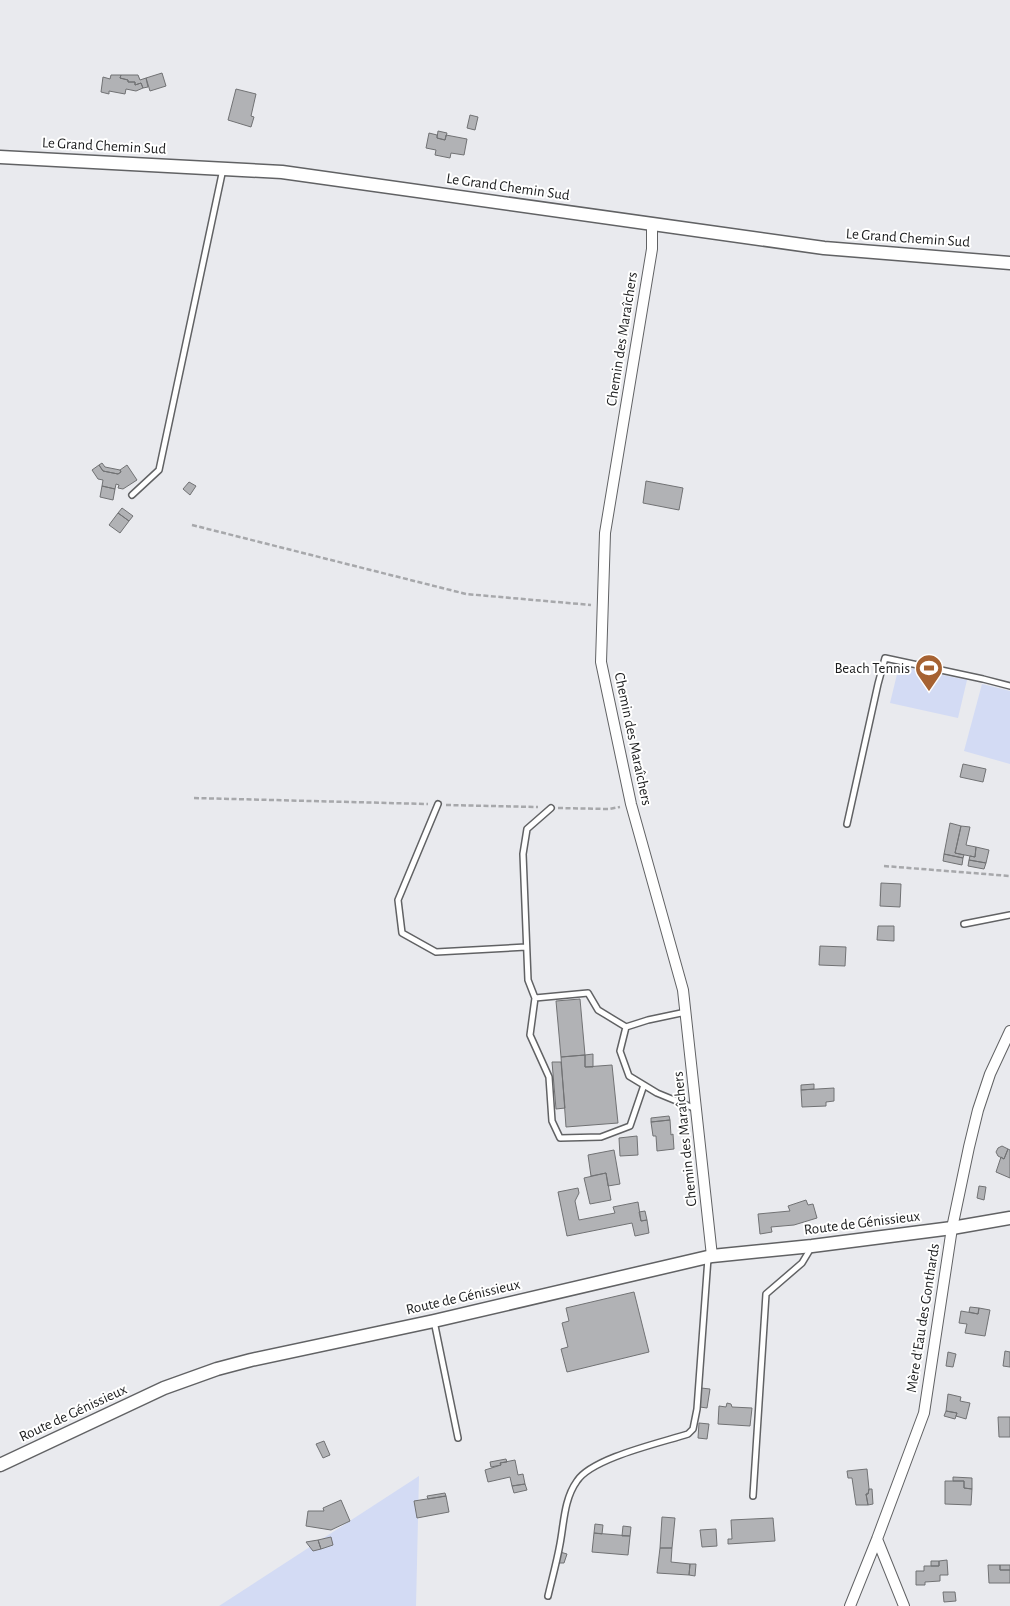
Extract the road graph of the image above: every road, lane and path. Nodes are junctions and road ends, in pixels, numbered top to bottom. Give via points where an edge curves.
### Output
1 (0, 157) edge
2 (224, 169) junction
3 (652, 224) junction
4 (1010, 263) edge
5 (132, 495) dead end
6 (192, 525) dead end
7 (603, 606) junction
8 (1010, 686) edge
9 (194, 798) dead end
10 (438, 804) junction
11 (631, 804) junction
12 (551, 808) junction
13 (847, 824) dead end
14 (884, 866) dead end
15 (1010, 876) edge
16 (1010, 916) edge
17 (964, 924) dead end
18 (526, 947) junction
19 (535, 998) junction
20 (686, 1012) junction
21 (626, 1027) junction
22 (1010, 1031) edge
23 (644, 1085) junction
24 (696, 1109) junction
25 (1010, 1218) edge
26 (952, 1228) junction
27 (812, 1246) junction
28 (710, 1256) junction
29 (434, 1321) junction
30 (458, 1438) dead end
31 (0, 1465) edge
32 (753, 1496) dead end
33 (877, 1538) junction
34 (548, 1596) dead end
35 (850, 1606) edge
36 (903, 1606) edge

1 - 2 street, Le Grand Chemin Sud
2 - 3 street, Le Grand Chemin Sud via 282,172
2 - 5 lane via 159,470
3 - 4 street, Le Grand Chemin Sud via 824,248
3 - 7 street, Chemin des Maraîchers via 652,249 605,534
6 - 7 path via 466,594
7 - 11 street, Chemin des Maraîchers via 601,662
8 - 13 lane via 885,658
9 - 10 path
10 - 12 path
10 - 18 lane via 398,900 402,933 436,952
11 - 12 path via 609,809
11 - 20 street, Chemin des Maraîchers via 683,990
12 - 18 lane via 527,829 523,854
14 - 15 path
16 - 17 lane
18 - 19 lane via 528,980
19 - 21 lane via 588,993 598,1010
19 - 23 lane via 530,1035 549,1077 552,1122 560,1138 601,1137 630,1126
20 - 21 lane
20 - 24 street, Chemin des Maraîchers
21 - 23 lane via 620,1051 629,1076
22 - 26 street, Mère d'Eau des Gonthards via 978,1110
23 - 24 lane via 657,1094
24 - 28 street, Chemin des Maraîchers
25 - 26 street, Route de Génissieux
26 - 27 street, Route de Génissieux
26 - 33 street, Mère d'Eau des Gonthards via 924,1413
27 - 28 street, Route de Génissieux
27 - 32 lane via 802,1263 766,1294
28 - 29 street, Route de Génissieux
28 - 34 lane via 693,1429 688,1434 616,1457 587,1471 577,1480 566,1507
29 - 30 lane
29 - 31 street, Route de Génissieux via 217,1369 164,1388
33 - 35 street, Mère d'Eau des Gonthards
33 - 36 street

